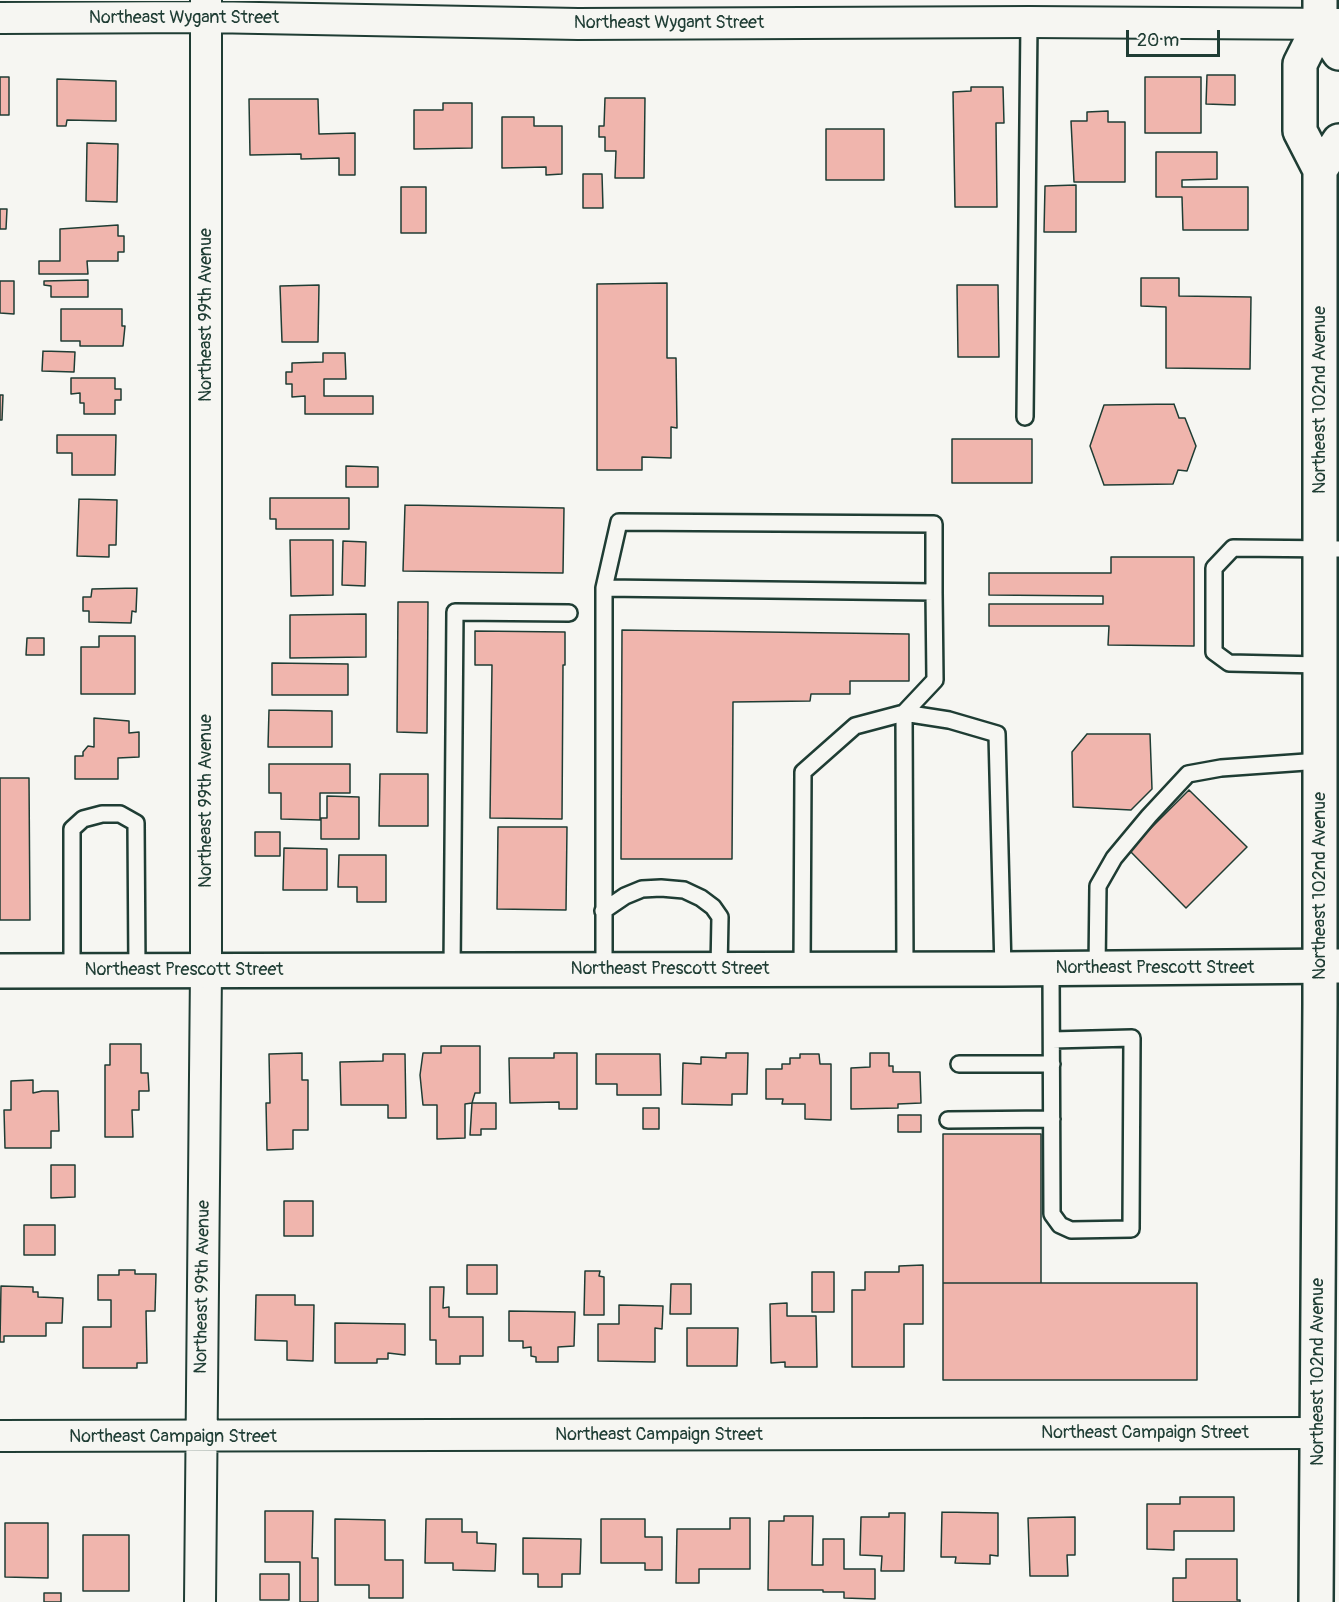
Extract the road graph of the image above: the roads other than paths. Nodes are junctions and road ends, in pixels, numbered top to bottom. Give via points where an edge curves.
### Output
1 (206, 9) edge
2 (950, 11) edge
3 (578, 12) edge
4 (1326, 16) edge
5 (0, 18) edge
6 (1029, 22) junction
7 (1339, 53) edge
8 (1339, 141) edge
9 (1326, 190) edge
10 (1329, 291) edge
11 (1025, 417) dead end
12 (1329, 549) edge
13 (604, 588) junction
14 (934, 592) junction
15 (569, 613) dead end
16 (1326, 673) edge
17 (904, 712) junction
18 (1320, 760) junction
19 (603, 911) junction
20 (1329, 966) edge
21 (718, 969) junction
22 (802, 969) junction
23 (905, 969) junction
24 (1003, 969) junction
25 (1051, 969) junction
26 (1097, 969) junction
27 (72, 970) junction
28 (137, 970) junction
29 (206, 970) junction
30 (452, 970) junction
31 (604, 970) junction
32 (0, 971) edge
33 (1052, 1040) junction
34 (958, 1064) dead end
35 (1052, 1064) junction
36 (1052, 1119) junction
37 (948, 1120) dead end
38 (1317, 1433) junction
39 (0, 1436) edge
40 (202, 1437) junction
41 (200, 1602) edge
42 (1316, 1602) edge

1 - 3 street, Northeast Wygant Street
1 - 5 street, Northeast Wygant Street
1 - 29 street, Northeast 99th Avenue
2 - 3 street, Northeast Wygant Street
2 - 6 street, Northeast Wygant Street
4 - 6 street, Northeast Wygant Street
4 - 7 main road
4 - 9 main road, Northeast 102nd Avenue via 1300,64 1300,131
6 - 11 lane
8 - 9 main road
9 - 10 main road, Northeast 102nd Avenue
10 - 12 main road, Northeast 102nd Avenue
12 - 16 main road, Northeast 102nd Avenue
12 - 16 lane via 1233,548 1214,568 1214,652 1229,663
13 - 14 lane
13 - 14 lane via 619,522 934,524
13 - 19 lane
14 - 17 lane via 935,680
15 - 30 lane via 455,612
16 - 18 main road, Northeast 102nd Avenue
17 - 22 lane via 855,726 803,772
17 - 23 lane
17 - 24 lane via 997,734
18 - 20 main road, Northeast 102nd Avenue
18 - 26 lane via 1188,774 1114,858 1098,886
19 - 21 lane via 642,889 684,890 701,898 720,917
19 - 31 lane
20 - 26 main road, Northeast Prescott Street
20 - 38 main road, Northeast 102nd Avenue
21 - 22 main road, Northeast Prescott Street
21 - 31 main road, Northeast Prescott Street
22 - 23 main road, Northeast Prescott Street
23 - 24 main road, Northeast Prescott Street
24 - 25 main road, Northeast Prescott Street
25 - 26 main road, Northeast Prescott Street
25 - 33 lane
27 - 28 main road, Northeast Prescott Street
27 - 28 lane via 72,829 83,819 120,814 136,823
27 - 32 main road, Northeast Prescott Street
28 - 29 main road, Northeast Prescott Street
29 - 30 main road, Northeast Prescott Street
29 - 40 street, Northeast 99th Avenue
30 - 31 main road, Northeast Prescott Street
33 - 35 lane
33 - 36 lane via 1132,1038 1131,1229 1071,1230 1060,1225 1052,1214
34 - 35 lane
35 - 36 lane
36 - 37 lane
38 - 40 street, Northeast Campaign Street
38 - 42 main road, Northeast 102nd Avenue
39 - 40 street, Northeast Campaign Street
40 - 41 street, Northeast 99th Avenue

